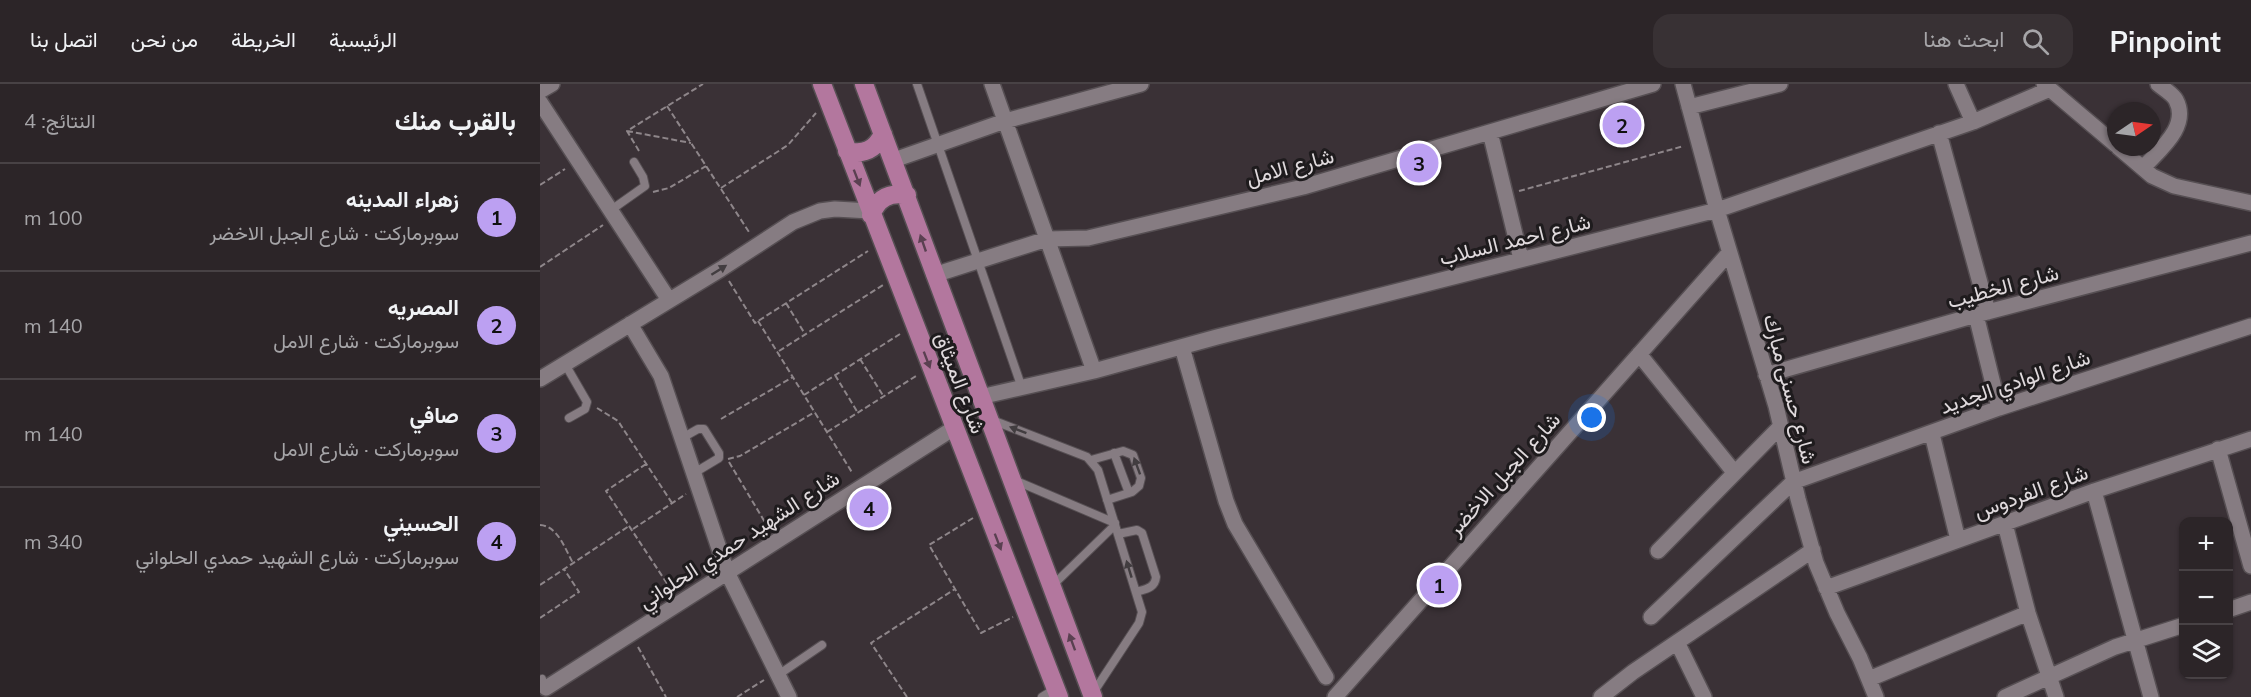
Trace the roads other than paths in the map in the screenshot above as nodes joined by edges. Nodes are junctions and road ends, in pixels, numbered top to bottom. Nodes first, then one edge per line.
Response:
1 (552, 84) edge
2 (864, 84) edge
3 (917, 84) edge
4 (992, 84) edge
5 (1141, 84) edge
6 (1653, 84) edge
7 (1683, 84) edge
8 (1780, 84) edge
9 (1956, 84) edge
10 (2158, 84) edge
11 (2047, 87) edge
12 (540, 92) edge
13 (824, 92) edge
14 (540, 102) edge
15 (1689, 107) junction
16 (1005, 121) junction
17 (1972, 122) junction
18 (1491, 132) junction
19 (1939, 133) junction
20 (883, 134) junction
21 (2107, 138) edge
22 (938, 144) junction
23 (847, 151) junction
24 (2129, 156) edge
25 (894, 160) junction
26 (634, 162) dead end
27 (2144, 168) junction
28 (907, 195) junction
29 (2251, 203) edge
30 (1717, 210) junction
31 (614, 213) junction
32 (870, 213) junction
33 (1047, 240) junction
34 (2251, 243) edge
35 (1730, 253) junction
36 (1521, 259) junction
37 (978, 261) junction
38 (934, 275) junction
39 (669, 300) junction
40 (1982, 314) junction
41 (630, 324) junction
42 (2251, 326) edge
43 (1182, 347) junction
44 (1639, 354) junction
45 (565, 364) junction
46 (1094, 371) junction
47 (1766, 375) junction
48 (540, 379) edge
49 (1022, 388) junction
50 (980, 397) junction
51 (1999, 408) junction
52 (570, 418) dead end
53 (988, 418) junction
54 (1780, 427) junction
55 (954, 428) junction
56 (1932, 434) junction
57 (682, 438) junction
58 (2251, 439) edge
59 (2218, 449) junction
60 (1114, 453) junction
61 (1091, 460) junction
62 (1734, 472) junction
63 (1011, 479) junction
64 (696, 480) junction
65 (1793, 482) junction
66 (2094, 491) junction
67 (1129, 493) junction
68 (1107, 500) junction
69 (1115, 524) junction
70 (2006, 524) junction
71 (1118, 534) junction
72 (1958, 540) junction
73 (1813, 550) junction
74 (1658, 551) dead end
75 (2251, 566) edge
76 (727, 572) junction
77 (1052, 586) junction
78 (1826, 588) junction
79 (1136, 592) junction
80 (2251, 602) edge
81 (2233, 609) edge
82 (2028, 613) junction
83 (1651, 617) dead end
84 (2179, 627) edge
85 (2135, 641) junction
86 (1677, 642) junction
87 (822, 645) dead end
88 (777, 674) junction
89 (2049, 676) junction
90 (1326, 677) dead end
91 (1869, 679) junction
92 (544, 684) edge
93 (1053, 694) edge
94 (1092, 696) edge
95 (789, 697) edge
96 (1335, 697) edge
97 (1601, 697) edge
98 (1704, 697) edge
99 (1876, 697) edge
100 (2005, 697) edge
101 (2056, 697) edge
102 (2151, 697) edge

1 - 12 street
2 - 20 main road, شارع الميثاق
3 - 22 lane
4 - 16 street
5 - 16 street
6 - 18 street, شارع الامل
7 - 15 street, شارع حسنى مبارك
8 - 15 street
9 - 17 street
10 - 27 street
11 - 17 street, شارع احمد السلاب
11 - 21 street
13 - 23 main road, شارع الميثاق
14 - 31 street
15 - 30 street, شارع حسنى مبارك
16 - 22 street
16 - 33 street
17 - 19 street, شارع احمد السلاب
18 - 33 street, شارع الامل
18 - 36 street
19 - 30 street, شارع احمد السلاب
19 - 40 street
20 - 23 main road
20 - 25 main road, شارع الميثاق
22 - 25 street
22 - 37 lane
23 -> 32 main road, شارع الميثاق
24 - 27 street
25 - 28 main road, شارع الميثاق
26 - 31 lane
27 - 29 street
28 - 32 main road
38 -> 28 main road, شارع الميثاق
30 - 35 street, شارع حسنى مبارك
30 - 36 street, شارع احمد السلاب
31 - 39 street
39 -> 32 street
32 -> 55 main road, شارع الميثاق
33 - 37 street, شارع الامل
33 - 46 street
34 - 40 street, شارع الخطيب
35 - 44 street, شارع الجبل الاخضر
35 - 47 street, شارع حسنى مبارك
36 - 43 street, شارع احمد السلاب
37 - 38 street, شارع الامل
37 - 49 lane
38 - 50 main road, شارع الميثاق
39 - 41 street
40 - 47 street, شارع الخطيب
40 - 51 street
41 - 45 street
41 - 57 street
42 - 51 street, شارع الوادي الجديد
43 - 46 street, شارع احمد السلاب
43 - 90 street
44 - 62 street
44 - 96 street, شارع الجبل الاخضر
45 - 48 street
45 - 52 lane
46 - 49 street, شارع احمد السلاب
47 - 54 street, شارع حسنى مبارك
49 - 50 street, شارع احمد السلاب
50 - 53 main road, شارع الميثاق
51 - 56 street, شارع الوادي الجديد
61 -> 53 lane
53 - 63 main road, شارع الميثاق
54 - 62 street
54 - 65 street, شارع حسنى مبارك
55 - 76 street, شارع الشهيد حمدي الحلواني
55 -> 93 main road, شارع الميثاق
56 - 65 street, شارع الوادي الجديد
56 - 72 street
57 - 64 street
57 - 64 lane
58 - 59 street, شارع الفردوس
59 - 66 street, شارع الفردوس
59 - 75 street
60 - 61 lane
60 - 67 lane
67 -> 60 lane
61 - 68 lane
62 - 74 street
63 - 69 lane
63 - 77 main road, شارع الميثاق
64 - 76 street
65 - 73 street, شارع حسنى مبارك
65 - 83 street
66 - 70 street, شارع الفردوس
66 - 85 street
67 - 68 lane
68 - 69 lane
69 - 71 lane
69 - 77 lane
70 - 72 street, شارع الفردوس
70 - 82 street
79 -> 71 lane
71 - 79 lane
72 - 78 street, شارع الفردوس
73 - 78 street, شارع حسنى مبارك
73 - 86 street
76 - 88 street
76 - 92 street, شارع الشهيد حمدي الحلواني
94 -> 77 main road, شارع الميثاق
78 - 91 street, شارع حسنى مبارك
79 - 94 lane
80 - 81 street
82 - 89 street
82 - 91 street
84 - 85 street
85 - 89 street
85 - 102 street
86 - 97 street
86 - 98 street
87 - 88 lane
88 - 95 street
89 - 100 street
89 - 101 street
91 - 99 street, شارع حسنى مبارك

